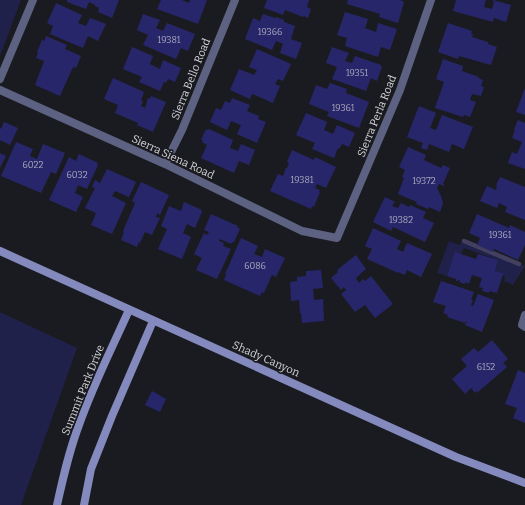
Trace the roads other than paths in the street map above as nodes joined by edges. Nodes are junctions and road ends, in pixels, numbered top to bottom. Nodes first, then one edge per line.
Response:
1 (33, 0) edge
2 (235, 0) edge
3 (431, 0) edge
4 (0, 79) edge
5 (0, 90) edge
6 (165, 164) junction
7 (337, 238) joint
8 (0, 251) edge
9 (129, 310) junction
10 (525, 314) edge
11 (153, 321) junction
12 (523, 326) edge
13 (525, 483) edge
14 (57, 505) edge
15 (84, 505) edge

1 - 4 street
2 - 6 street, Sierra Bello Road
3 - 7 street, Sierra Perla Road
5 - 6 street, Sierra Siena Road
6 - 7 street, Sierra Siena Road
8 - 9 main road, Shady Canyon
9 - 11 main road, Shady Canyon
9 - 14 main road, Summit Park Drive
10 - 12 street
11 - 13 main road, Shady Canyon
11 - 15 main road

